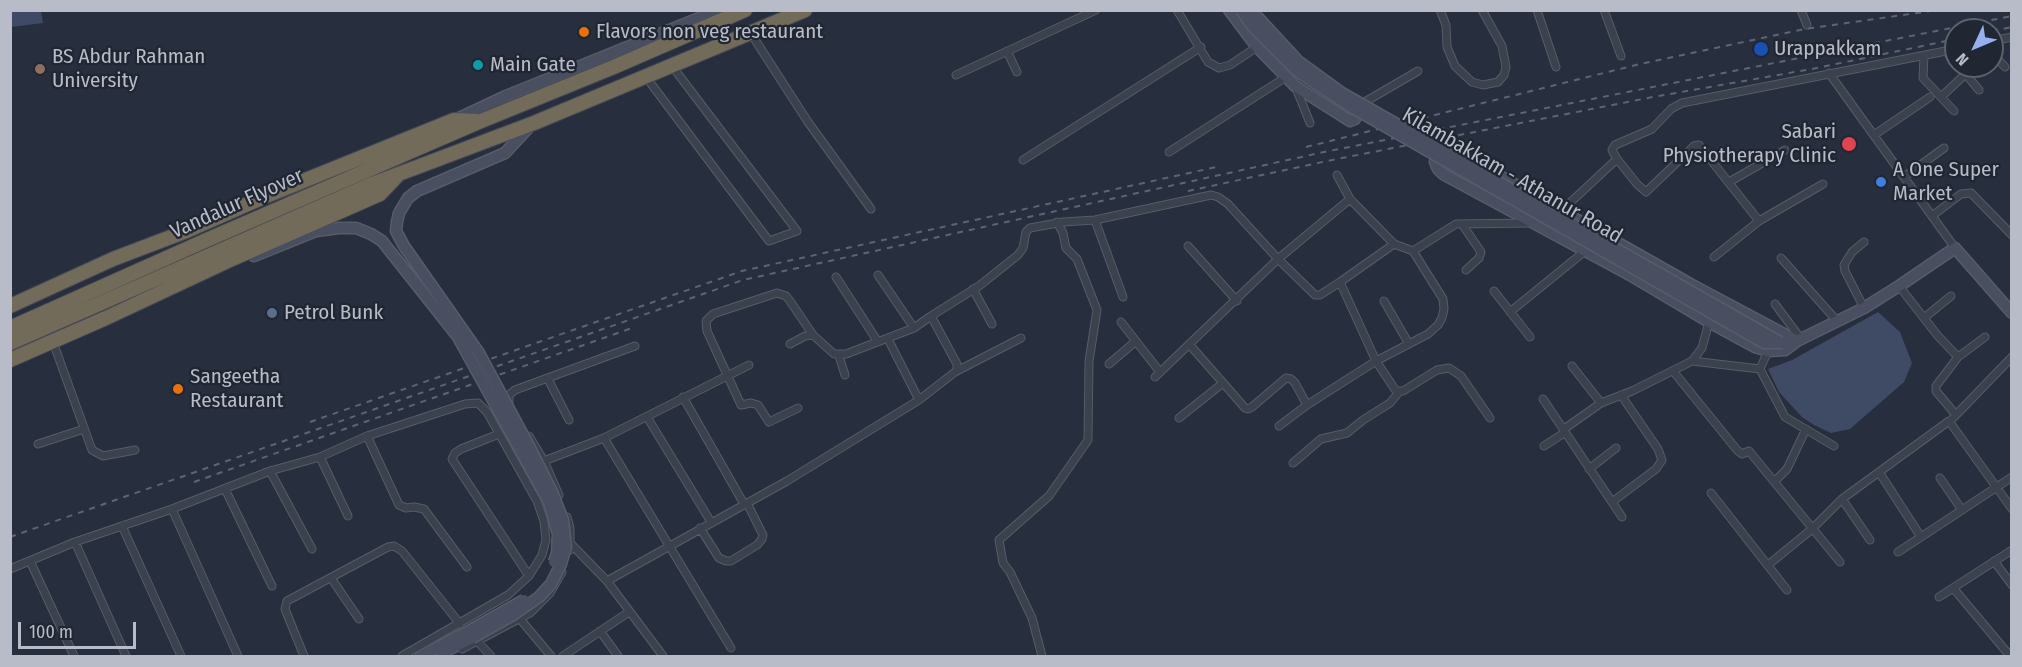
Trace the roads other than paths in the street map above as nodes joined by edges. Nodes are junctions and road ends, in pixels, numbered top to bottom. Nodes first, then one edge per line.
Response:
1 (719, 10) edge
2 (745, 10) edge
3 (806, 10) edge
4 (1096, 10) edge
5 (1177, 10) edge
6 (1229, 10) edge
7 (1241, 10) edge
8 (1251, 10) edge
9 (1259, 10) edge
10 (1440, 10) edge
11 (1482, 10) edge
12 (1538, 10) edge
13 (1801, 10) edge
14 (1605, 11) edge
15 (1807, 24) dead end
16 (750, 32) junction
17 (1201, 47) junction
18 (1257, 47) junction
19 (1007, 51) junction
20 (1944, 51) edge
21 (1621, 56) dead end
22 (1924, 56) junction
23 (672, 66) junction
24 (1556, 67) dead end
25 (1418, 71) dead end
26 (1017, 72) dead end
27 (1829, 73) junction
28 (956, 75) dead end
29 (646, 77) junction
30 (1286, 77) junction
31 (1961, 78) edge
32 (1968, 78) edge
33 (1295, 86) junction
34 (1979, 90) dead end
35 (1930, 97) dead end
36 (1941, 97) junction
37 (1363, 103) junction
38 (1954, 111) dead end
39 (454, 120) junction
40 (481, 121) junction
41 (534, 123) junction
42 (1310, 123) dead end
43 (1874, 135) junction
44 (1944, 148) dead end
45 (1785, 150) dead end
46 (1169, 152) dead end
47 (1617, 159) junction
48 (1023, 160) dead end
49 (398, 174) junction
50 (1337, 175) dead end
51 (1904, 177) junction
52 (1729, 182) junction
53 (1823, 184) dead end
54 (1350, 199) junction
55 (871, 209) dead end
56 (1560, 212) junction
57 (1932, 216) junction
58 (1095, 220) junction
59 (2012, 221) edge
60 (1057, 222) junction
61 (1759, 222) junction
62 (1534, 223) junction
63 (1462, 224) junction
64 (2005, 228) junction
65 (2012, 235) edge
66 (1864, 242) dead end
67 (1394, 243) junction
68 (1188, 246) dead end
69 (1955, 248) junction
70 (1413, 251) junction
71 (1585, 251) junction
72 (1714, 257) dead end
73 (1781, 258) dead end
74 (1278, 259) junction
75 (210, 269) junction
76 (1466, 270) dead end
77 (878, 275) dead end
78 (836, 277) dead end
79 (1340, 282) junction
80 (1899, 286) junction
81 (973, 289) junction
82 (1494, 291) dead end
83 (1951, 296) dead end
84 (1123, 297) dead end
85 (1237, 301) junction
86 (1384, 301) dead end
87 (1775, 304) dead end
88 (10, 306) edge
89 (1864, 308) junction
90 (1510, 312) junction
91 (2012, 314) edge
92 (931, 316) junction
93 (1924, 318) junction
94 (1837, 321) junction
95 (1121, 322) dead end
96 (1709, 322) junction
97 (993, 324) dead end
98 (10, 328) edge
99 (914, 328) junction
100 (813, 335) junction
101 (1530, 336) dead end
102 (1985, 337) dead end
103 (1021, 338) dead end
104 (888, 339) junction
105 (1799, 340) junction
106 (1136, 341) junction
107 (54, 342) junction
108 (878, 342) junction
109 (10, 343) edge
110 (1783, 343) junction
111 (790, 344) dead end
112 (1189, 344) junction
113 (1409, 344) junction
114 (635, 346) dead end
115 (1768, 351) junction
116 (839, 356) junction
117 (1958, 357) junction
118 (2012, 357) edge
119 (10, 360) edge
120 (1376, 361) junction
121 (1692, 361) junction
122 (1109, 364) dead end
123 (749, 365) dead end
124 (1572, 366) dead end
125 (1760, 369) junction
126 (1673, 371) junction
127 (955, 372) junction
128 (845, 375) dead end
129 (727, 376) junction
130 (548, 380) junction
131 (1222, 383) junction
132 (1399, 392) junction
133 (509, 395) junction
134 (1621, 395) junction
135 (683, 397) junction
136 (1543, 399) dead end
137 (919, 400) junction
138 (478, 403) junction
139 (1601, 403) junction
140 (1307, 405) junction
141 (798, 408) dead end
142 (1956, 416) junction
143 (647, 417) junction
144 (1179, 418) dead end
145 (1490, 418) dead end
146 (569, 420) dead end
147 (1949, 421) junction
148 (1279, 426) dead end
149 (84, 429) junction
150 (1806, 429) junction
151 (1564, 431) junction
152 (499, 434) junction
153 (367, 436) junction
154 (604, 438) junction
155 (38, 444) dead end
156 (1544, 446) dead end
157 (1834, 446) dead end
158 (1616, 448) dead end
159 (135, 450) dead end
160 (320, 457) junction
161 (544, 461) junction
162 (1293, 463) dead end
163 (1588, 469) junction
164 (270, 471) junction
165 (1879, 472) junction
166 (2012, 477) edge
167 (1940, 478) dead end
168 (1775, 481) junction
169 (1995, 487) junction
170 (225, 489) junction
171 (1712, 493) dead end
172 (1842, 500) junction
173 (1612, 502) junction
174 (746, 504) junction
175 (172, 509) junction
176 (2012, 509) edge
177 (1962, 510) junction
178 (348, 516) dead end
179 (1622, 517) dead end
180 (711, 522) junction
181 (122, 526) junction
182 (700, 528) junction
183 (1812, 529) junction
184 (1921, 537) junction
185 (1869, 540) dead end
186 (75, 542) junction
187 (571, 544) junction
188 (669, 546) junction
189 (312, 549) dead end
190 (2012, 550) edge
191 (1898, 552) dead end
192 (30, 561) junction
193 (1994, 561) junction
194 (1840, 562) dead end
195 (1767, 565) junction
196 (467, 567) dead end
197 (10, 569) edge
198 (529, 576) junction
199 (331, 578) junction
200 (607, 581) junction
201 (2012, 585) edge
202 (272, 586) dead end
203 (1954, 589) junction
204 (1787, 590) dead end
205 (1939, 597) dead end
206 (629, 612) junction
207 (359, 619) dead end
208 (520, 619) junction
209 (460, 624) junction
210 (600, 631) junction
211 (478, 642) junction
212 (731, 648) dead end
213 (425, 655) edge
214 (74, 657) edge
215 (126, 657) edge
216 (181, 657) edge
217 (238, 657) edge
218 (304, 657) edge
219 (402, 657) edge
220 (443, 657) edge
221 (491, 657) edge
222 (551, 657) edge
223 (563, 657) edge
224 (618, 657) edge
225 (663, 657) edge
226 (1042, 657) edge
227 (2010, 657) edge

1 - 39 street
2 - 40 highway, Vandalur Flyover
3 - 16 highway, Vandalur Flyover
4 - 19 street
5 - 17 street
6 - 18 street
7 - 110 street, Kilambakkam - Athanur Road, bridge
8 - 110 street, Kilambakkam - Athanur Road, bridge
9 - 37 street
10 - 11 street
12 - 24 street
13 - 15 street
14 - 21 street
16 - 23 highway, Vandalur Flyover
16 - 55 street
17 - 18 street
17 - 48 street
18 - 30 street
19 - 26 street
19 - 28 street
20 - 22 street
22 - 27 street
22 - 36 street
23 - 29 highway, Vandalur Flyover
23 - 29 street
25 - 37 street
27 - 43 street
27 - 47 street
29 - 41 highway, Vandalur Flyover
30 - 33 street
30 - 46 street
31 - 36 street
32 - 34 street
33 - 37 street
33 - 42 street
35 - 43 street
36 - 38 street
39 - 40 highway
39 - 88 highway
40 - 98 highway, Vandalur Flyover
41 - 49 highway, Vandalur Flyover
41 - 213 street, bridge
43 - 51 street
44 - 51 street
45 - 52 street
47 - 52 street
47 - 56 street
49 - 75 highway
49 - 109 highway, Vandalur Flyover
50 - 54 street
51 - 57 street
52 - 61 street
53 - 61 street
54 - 67 street
54 - 74 street
56 - 62 street
56 - 62 street
56 - 105 street
57 - 64 street
57 - 69 street
58 - 60 street
58 - 74 street
58 - 84 street
59 - 64 street
60 - 81 street
60 - 226 street
61 - 72 street
62 - 63 street
62 - 71 street
63 - 70 street
63 - 76 street
64 - 65 street
66 - 89 street
67 - 70 street
67 - 79 street
68 - 85 street
69 - 80 street, Kilambakkam - Athanur Road
69 - 91 street
70 - 113 street
71 - 90 street
71 - 96 street
73 - 94 street
74 - 79 street
74 - 85 street
75 - 107 highway
75 - 213 street, bridge
77 - 99 street
78 - 108 street
79 - 120 street
80 - 89 street, Kilambakkam - Athanur Road
80 - 93 street
81 - 92 street
81 - 97 street
82 - 90 street
83 - 93 street
85 - 112 street
86 - 113 street
87 - 105 street
89 - 94 street, Kilambakkam - Athanur Road
90 - 101 street
92 - 99 street
92 - 127 street
93 - 117 street
94 - 105 street, Kilambakkam - Athanur Road
95 - 106 street
96 - 115 street
96 - 121 street
99 - 104 street
100 - 111 street
100 - 116 street
100 - 129 street
102 - 117 street
103 - 127 street
104 - 108 street
104 - 137 street
105 - 110 street, Kilambakkam - Athanur Road
105 - 115 street
106 - 112 street
106 - 122 street
107 - 119 highway
107 - 149 street
108 - 116 street
112 - 131 street
113 - 120 street
114 - 130 street
115 - 125 street
116 - 128 street
117 - 142 street
118 - 142 street
120 - 132 street
120 - 140 street
121 - 125 street
121 - 126 street
123 - 129 street
124 - 139 street
125 - 150 street
126 - 134 street
126 - 168 street
127 - 137 street
129 - 135 street
129 - 141 street
130 - 133 street
130 - 146 street
131 - 140 street
131 - 144 street
132 - 145 street
132 - 162 street
133 - 138 street
133 - 161 street
134 - 139 street
134 - 173 street
135 - 143 street
135 - 174 street
136 - 151 street
137 - 174 street
138 - 152 street
138 - 153 street
139 - 151 street
140 - 148 street
142 - 147 street
143 - 154 street
143 - 180 street
147 - 165 street
147 - 169 street
149 - 155 street
149 - 159 street
150 - 157 street
150 - 168 street
151 - 156 street
151 - 163 street
152 - 198 street
152 - 198 street
153 - 160 street
153 - 196 street
154 - 161 street
154 - 188 street
158 - 163 street
160 - 164 street
160 - 178 street
161 - 187 street
163 - 173 street
164 - 170 street
164 - 189 street
165 - 172 street
165 - 184 street
166 - 169 street
167 - 177 street
168 - 183 street
169 - 176 street
169 - 177 street
170 - 175 street
170 - 202 street
171 - 195 street
172 - 183 street
172 - 185 street
173 - 179 street
174 - 180 street
174 - 182 street
175 - 181 street
175 - 217 street
177 - 184 street
180 - 182 street
181 - 186 street
181 - 216 street
182 - 188 street
183 - 194 street
183 - 195 street
184 - 191 street
186 - 192 street
186 - 215 street
187 - 200 street
187 - 208 street
188 - 200 street
188 - 212 street
190 - 193 street
192 - 197 street
192 - 214 street
193 - 201 street
193 - 203 street
195 - 204 street
198 - 209 street
199 - 207 street
199 - 209 street
199 - 218 street
200 - 206 street
203 - 205 street
203 - 227 street
206 - 210 street
206 - 225 street
208 - 211 street
208 - 222 street
209 - 219 street
210 - 223 street
210 - 224 street
211 - 220 street
211 - 221 street

